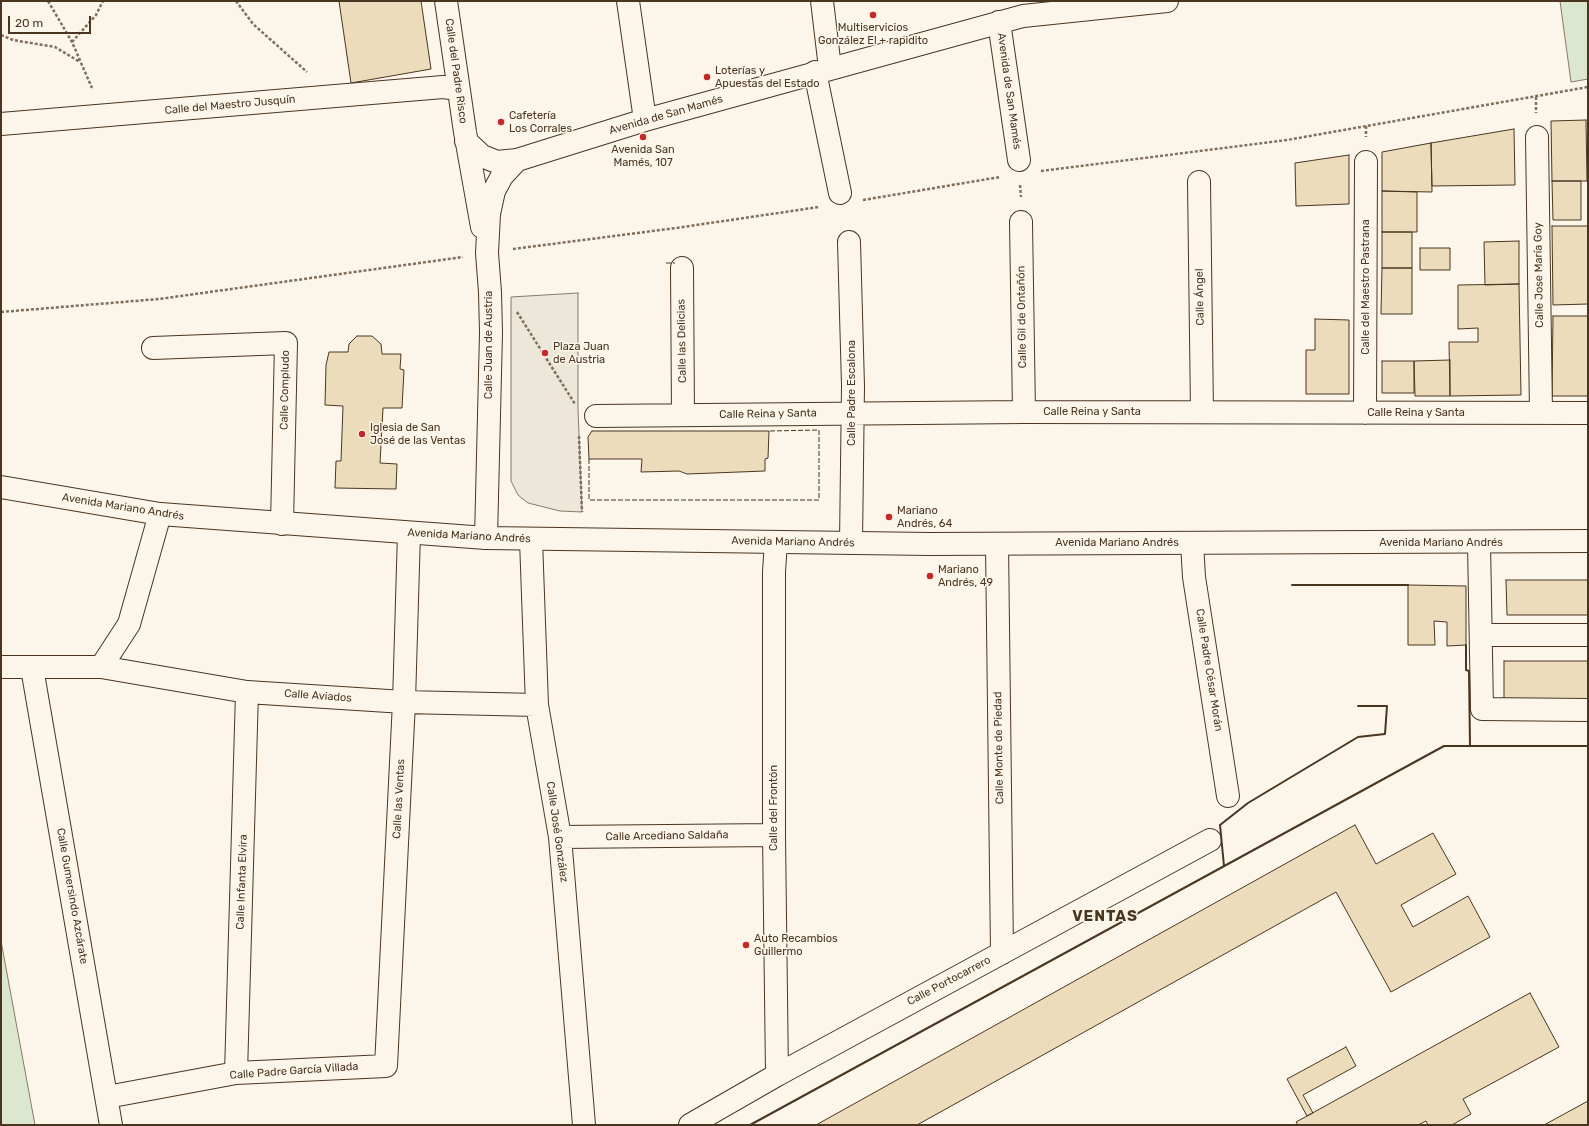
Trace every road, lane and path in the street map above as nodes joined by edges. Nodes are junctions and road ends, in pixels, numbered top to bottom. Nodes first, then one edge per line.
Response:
1 (48, 1) edge
2 (103, 1) edge
3 (236, 1) edge
4 (446, 1) edge
5 (628, 1) edge
6 (822, 1) edge
7 (1167, 1) edge
8 (1022, 9) edge
9 (999, 22) junction
10 (1, 35) edge
11 (72, 42) junction
12 (81, 63) junction
13 (822, 70) junction
14 (1588, 87) edge
15 (92, 88) dead end
16 (458, 89) junction
17 (335, 97) junction
18 (645, 120) junction
19 (1, 124) edge
20 (1537, 137) dead end
21 (466, 141) junction
22 (517, 160) junction
23 (1366, 162) dead end
24 (1019, 167) junction
25 (1199, 182) dead end
26 (840, 200) junction
27 (1021, 222) joint
28 (849, 242) dead end
29 (512, 249) dead end
30 (476, 255) junction
31 (682, 268) dead end
32 (516, 311) dead end
33 (1, 312) edge
34 (153, 348) dead end
35 (587, 412) joint
36 (1024, 412) junction
37 (1202, 412) junction
38 (852, 413) junction
39 (1365, 413) junction
40 (1541, 413) junction
41 (1588, 413) edge
42 (683, 415) junction
43 (579, 431) dead end
44 (1, 487) edge
45 (582, 512) dead end
46 (160, 514) junction
47 (282, 524) junction
48 (409, 533) junction
49 (486, 538) junction
50 (531, 540) junction
51 (1588, 541) edge
52 (776, 542) junction
53 (851, 543) junction
54 (1192, 543) junction
55 (1479, 543) junction
56 (997, 544) junction
57 (1481, 635) junction
58 (1588, 635) edge
59 (1, 666) edge
60 (101, 667) junction
61 (32, 668) junction
62 (246, 692) junction
63 (404, 702) junction
64 (537, 705) junction
65 (1588, 710) edge
66 (1228, 796) dead end
67 (774, 835) junction
68 (560, 837) junction
69 (1210, 840) dead end
70 (1002, 953) junction
71 (386, 1066) joint
72 (236, 1073) junction
73 (777, 1075) junction
74 (107, 1097) junction
75 (112, 1125) edge
76 (584, 1125) edge
77 (690, 1125) edge

1 - 11 path
2 - 11 path
3 - 17 path
4 - 16 street, Calle del Padre Risco
5 - 18 street
6 - 13 street
7 - 8 street, Avenida de San Mamés
8 - 9 street, Avenida de San Mamés
9 - 13 street, Avenida de San Mamés
9 - 24 street, Avenida de San Mamés
10 - 12 path
11 - 12 path
12 - 15 path
13 - 18 street, Avenida de San Mamés
13 - 26 street
14 - 24 path
16 - 17 street, Calle del Maestro Jusquín
16 - 21 street, Calle del Padre Risco
17 - 19 street, Calle del Maestro Jusquín
18 - 22 street, Avenida de San Mamés
20 - 40 street, Calle Jose María Goy
21 - 22 street
21 - 30 street, Calle del Padre Risco
22 - 30 street, Calle Juan de Austria
23 - 39 street, Calle del Maestro Pastrana
24 - 26 path
24 - 27 path
25 - 37 street, Calle Ángel
26 - 29 path
27 - 36 street, Calle Gil de Ontañón
28 - 38 street, Calle Padre Escalona
30 - 33 path
30 - 49 street, Calle Juan de Austria
31 - 42 street, Calle las Delicias
32 - 35 path
34 - 47 street, Calle Compludo
35 - 42 street, Calle Reina y Santa
36 - 37 street, Calle Reina y Santa
36 - 38 street, Calle Reina y Santa
37 - 39 street, Calle Reina y Santa
38 - 42 street, Calle Reina y Santa
38 - 53 street, Calle Padre Escalona
39 - 40 street, Calle Reina y Santa
40 - 41 street, Calle Reina y Santa
43 - 45 path
44 - 46 street, Avenida Mariano Andrés
46 - 47 street, Avenida Mariano Andrés
46 - 60 street
47 - 48 street, Avenida Mariano Andrés
48 - 49 street, Avenida Mariano Andrés
48 - 63 street, Calle las Ventas
49 - 50 street, Avenida Mariano Andrés
50 - 52 street, Avenida Mariano Andrés
50 - 64 street, Calle José González
51 - 55 street, Avenida Mariano Andrés
52 - 53 street, Avenida Mariano Andrés
52 - 67 street, Calle del Frontón
53 - 56 street, Avenida Mariano Andrés
54 - 55 street, Avenida Mariano Andrés
54 - 56 street, Avenida Mariano Andrés
54 - 66 street, Calle Padre César Morán
55 - 57 street
56 - 70 street, Calle Monte de Piedad
57 - 58 street
57 - 65 street
59 - 61 street, Calle Aviados
60 - 61 street, Calle Aviados
60 - 62 street, Calle Aviados
61 - 74 street, Calle Gumersindo Azcárate
62 - 63 street, Calle Aviados
62 - 72 street, Calle Infanta Elvira
63 - 64 street, Calle Aviados
63 - 71 street, Calle las Ventas
64 - 68 street, Calle José González
67 - 68 street, Calle Arcediano Saldaña
67 - 73 street, Calle del Frontón
68 - 76 street, Calle José González
69 - 70 street, Calle Portocarrero
70 - 73 street, Calle Portocarrero
71 - 72 street, Calle Padre García Villada
72 - 74 street, Calle Padre García Villada
73 - 77 street, Calle Portocarrero
74 - 75 street, Calle Gumersindo Azcárate

